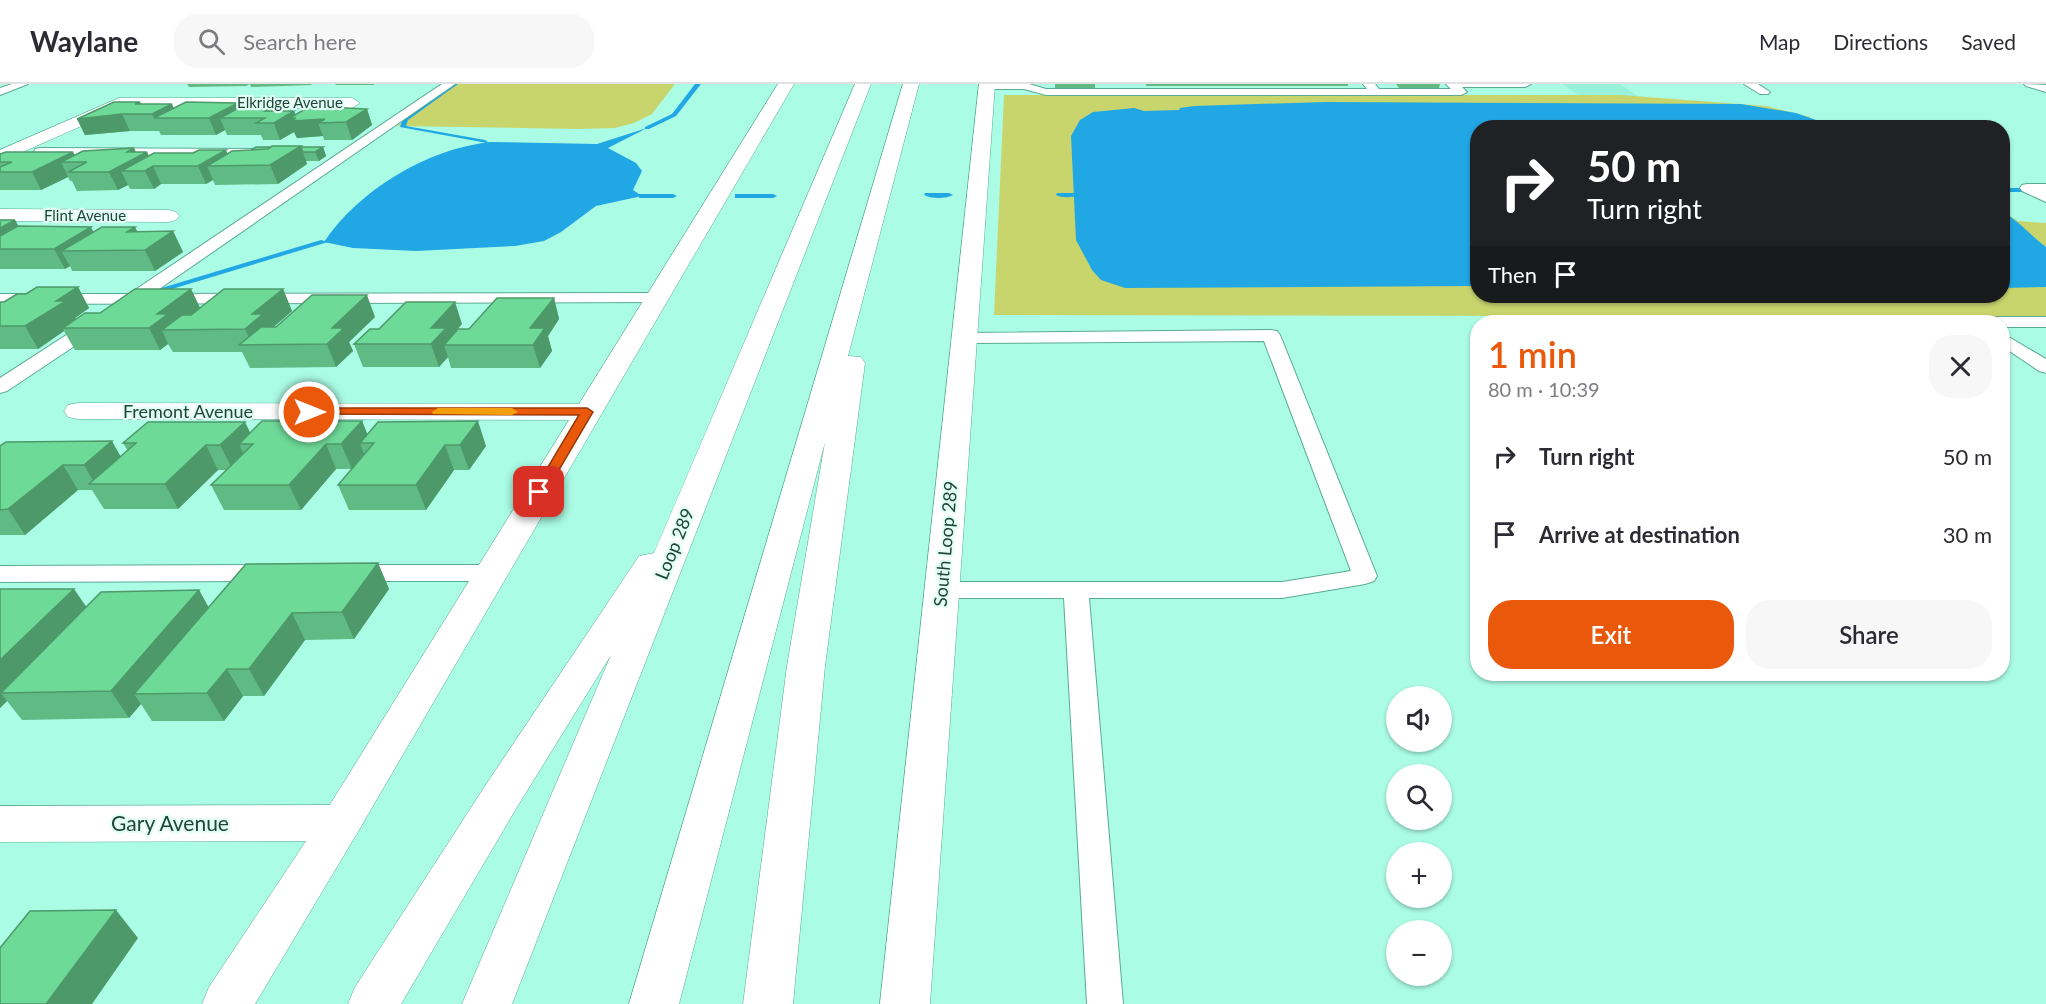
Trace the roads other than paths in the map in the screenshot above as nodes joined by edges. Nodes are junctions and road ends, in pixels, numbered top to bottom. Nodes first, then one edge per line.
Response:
1 (22, 84) edge
2 (449, 84) edge
3 (786, 84) edge
4 (862, 84) edge
5 (911, 84) edge
6 (1452, 84) edge
7 (1525, 84) edge
8 (1750, 84) edge
9 (2030, 84) edge
10 (987, 85) edge
11 (1024, 85) edge
12 (1123, 88) edge
13 (1373, 88) edge
14 (151, 89) dead end
15 (2046, 89) edge
16 (0, 92) edge
17 (1764, 92) dead end
18 (120, 103) junction
19 (352, 103) dead end
20 (349, 151) junction
21 (281, 153) edge
22 (321, 153) edge
23 (6, 155) edge
24 (2046, 188) edge
25 (2046, 198) edge
26 (0, 216) edge
27 (169, 216) dead end
28 (872, 226) junction
29 (657, 298) junction
30 (0, 299) edge
31 (132, 299) junction
32 (2010, 322) edge
33 (2046, 322) edge
34 (964, 339) junction
35 (2010, 343) edge
36 (2046, 367) edge
37 (0, 387) edge
38 (78, 411) dead end
39 (587, 412) junction
40 (696, 493) junction
41 (491, 573) junction
42 (0, 574) edge
43 (942, 590) junction
44 (1076, 590) junction
45 (341, 823) junction
46 (0, 824) edge
47 (228, 1004) edge
48 (373, 1004) edge
49 (487, 1004) edge
50 (654, 1004) edge
51 (768, 1004) edge
52 (905, 1004) edge
53 (1105, 1004) edge

1 - 16 lane
2 - 20 lane
3 - 29 main road
4 - 40 main road, Loop 289
5 - 28 main road
6 - 7 lane
6 - 13 lane
8 - 17 lane
9 - 15 lane
10 - 11 lane
10 - 34 main road, South Loop 289
11 - 12 lane
12 - 13 lane
14 - 18 main road
18 - 19 main road, Elkridge Avenue
18 - 23 main road
20 - 22 lane
20 - 31 lane
21 - 23 lane
24 - 25 lane
26 - 27 main road, Flint Avenue
28 - 50 main road
28 - 51 main road
29 - 31 lane
29 - 39 main road
30 - 31 lane
31 - 37 lane
32 - 33 lane
34 - 43 main road, South Loop 289
34 - 44 lane
35 - 36 lane
38 - 39 main road, Fremont Avenue
39 - 41 main road
40 - 48 main road
40 - 49 main road, Loop 289
41 - 42 lane
41 - 45 main road
43 - 44 lane
43 - 52 main road, South Loop 289
44 - 53 lane
45 - 46 main road, Gary Avenue
45 - 47 main road

